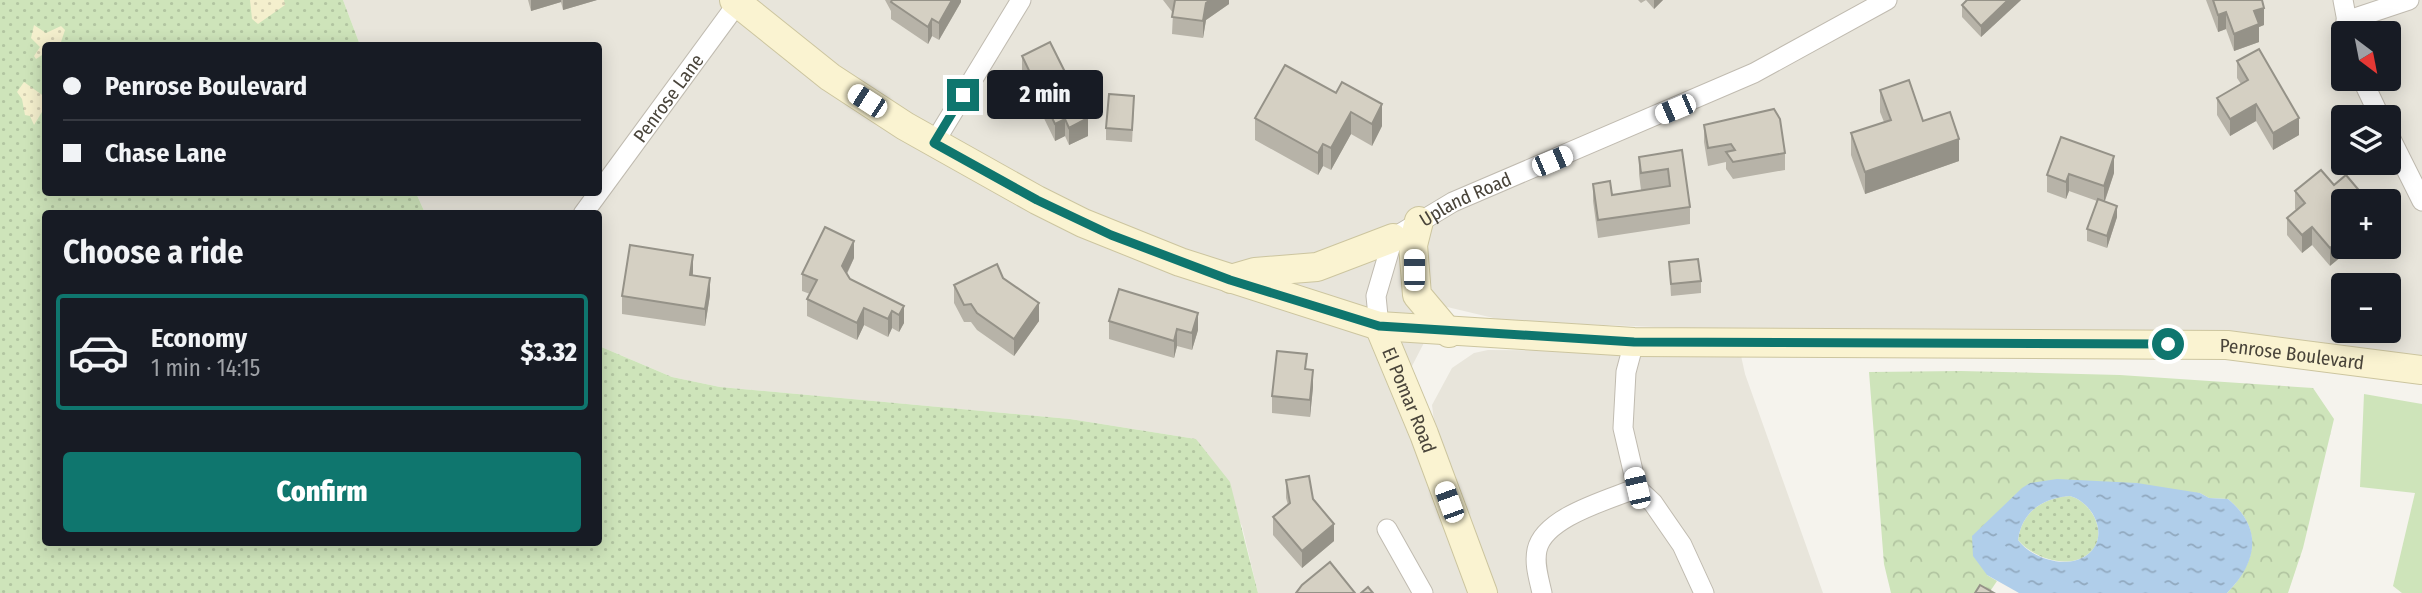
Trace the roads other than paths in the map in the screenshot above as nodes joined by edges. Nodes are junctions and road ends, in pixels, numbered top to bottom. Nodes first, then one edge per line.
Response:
1 (1021, 0) edge
2 (1887, 0) edge
3 (2343, 0) edge
4 (2409, 0) edge
5 (736, 2) edge
6 (2347, 21) edge
7 (2362, 21) edge
8 (934, 143) junction
9 (2401, 159) edge
10 (602, 188) edge
11 (2422, 201) edge
12 (1419, 221) junction
13 (1394, 238) junction
14 (1230, 280) junction
15 (1379, 326) junction
16 (1449, 333) junction
17 (1634, 342) junction
18 (2422, 370) edge
19 (1637, 488) junction
20 (1387, 529) dead end
21 (1423, 593) edge
22 (1483, 593) edge
23 (1542, 593) edge
24 (1704, 593) edge

1 - 8 street
2 - 12 street, Upland Road
3 - 6 street
4 - 7 street
5 - 8 street, Penrose Boulevard
5 - 10 street, Penrose Lane
8 - 14 street, Penrose Boulevard
9 - 11 street
12 - 13 street, Upland Road
12 - 16 street
13 - 14 street
13 - 15 street
14 - 15 street, Penrose Boulevard
15 - 16 street, Penrose Boulevard
15 - 22 street, El Pomar Road
16 - 17 street, Penrose Boulevard
17 - 18 street, Penrose Boulevard
17 - 19 street
19 - 23 street
19 - 24 street
20 - 21 street

